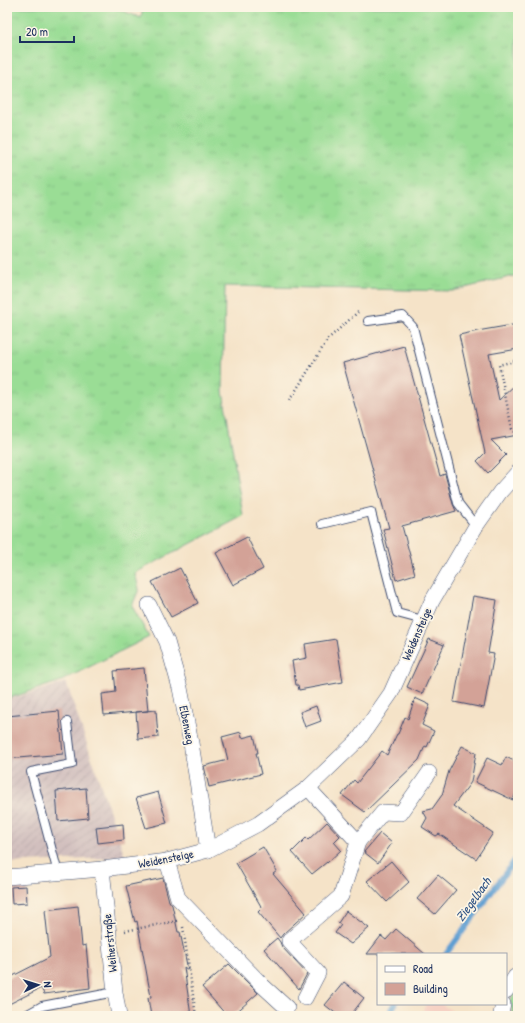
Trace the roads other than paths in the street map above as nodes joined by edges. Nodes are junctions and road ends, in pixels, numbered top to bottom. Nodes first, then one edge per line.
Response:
1 (368, 321) road end
2 (518, 472) edge
3 (322, 524) dead end
4 (476, 526) junction
5 (149, 605) dead end
6 (423, 620) junction
7 (67, 722) dead end
8 (429, 773) dead end
9 (308, 788) junction
10 (358, 842) junction
11 (208, 850) junction
12 (167, 861) junction
13 (102, 869) junction
14 (58, 873) junction
15 (7, 877) edge
16 (518, 975) edge
17 (507, 989) edge
18 (115, 992) junction
19 (305, 998) dead end
20 (503, 1005) edge
21 (287, 1008) dead end
22 (25, 1016) edge
23 (119, 1016) edge
24 (502, 1016) edge

1 - 4 lane
2 - 4 street, Weidensteige
3 - 6 lane
4 - 6 street, Weidensteige
5 - 11 street, Elbenweg
6 - 9 street, Weidensteige
7 - 14 lane
8 - 10 street
9 - 10 street
9 - 11 street, Weidensteige
10 - 19 street
11 - 12 street, Weidensteige
12 - 13 street, Weidensteige
12 - 21 street
13 - 14 street, Weidensteige
13 - 18 street, Weiherstraße
14 - 15 street, Weidensteige
16 - 17 street
18 - 22 lane
18 - 23 street, Weiherstraße
20 - 24 street

